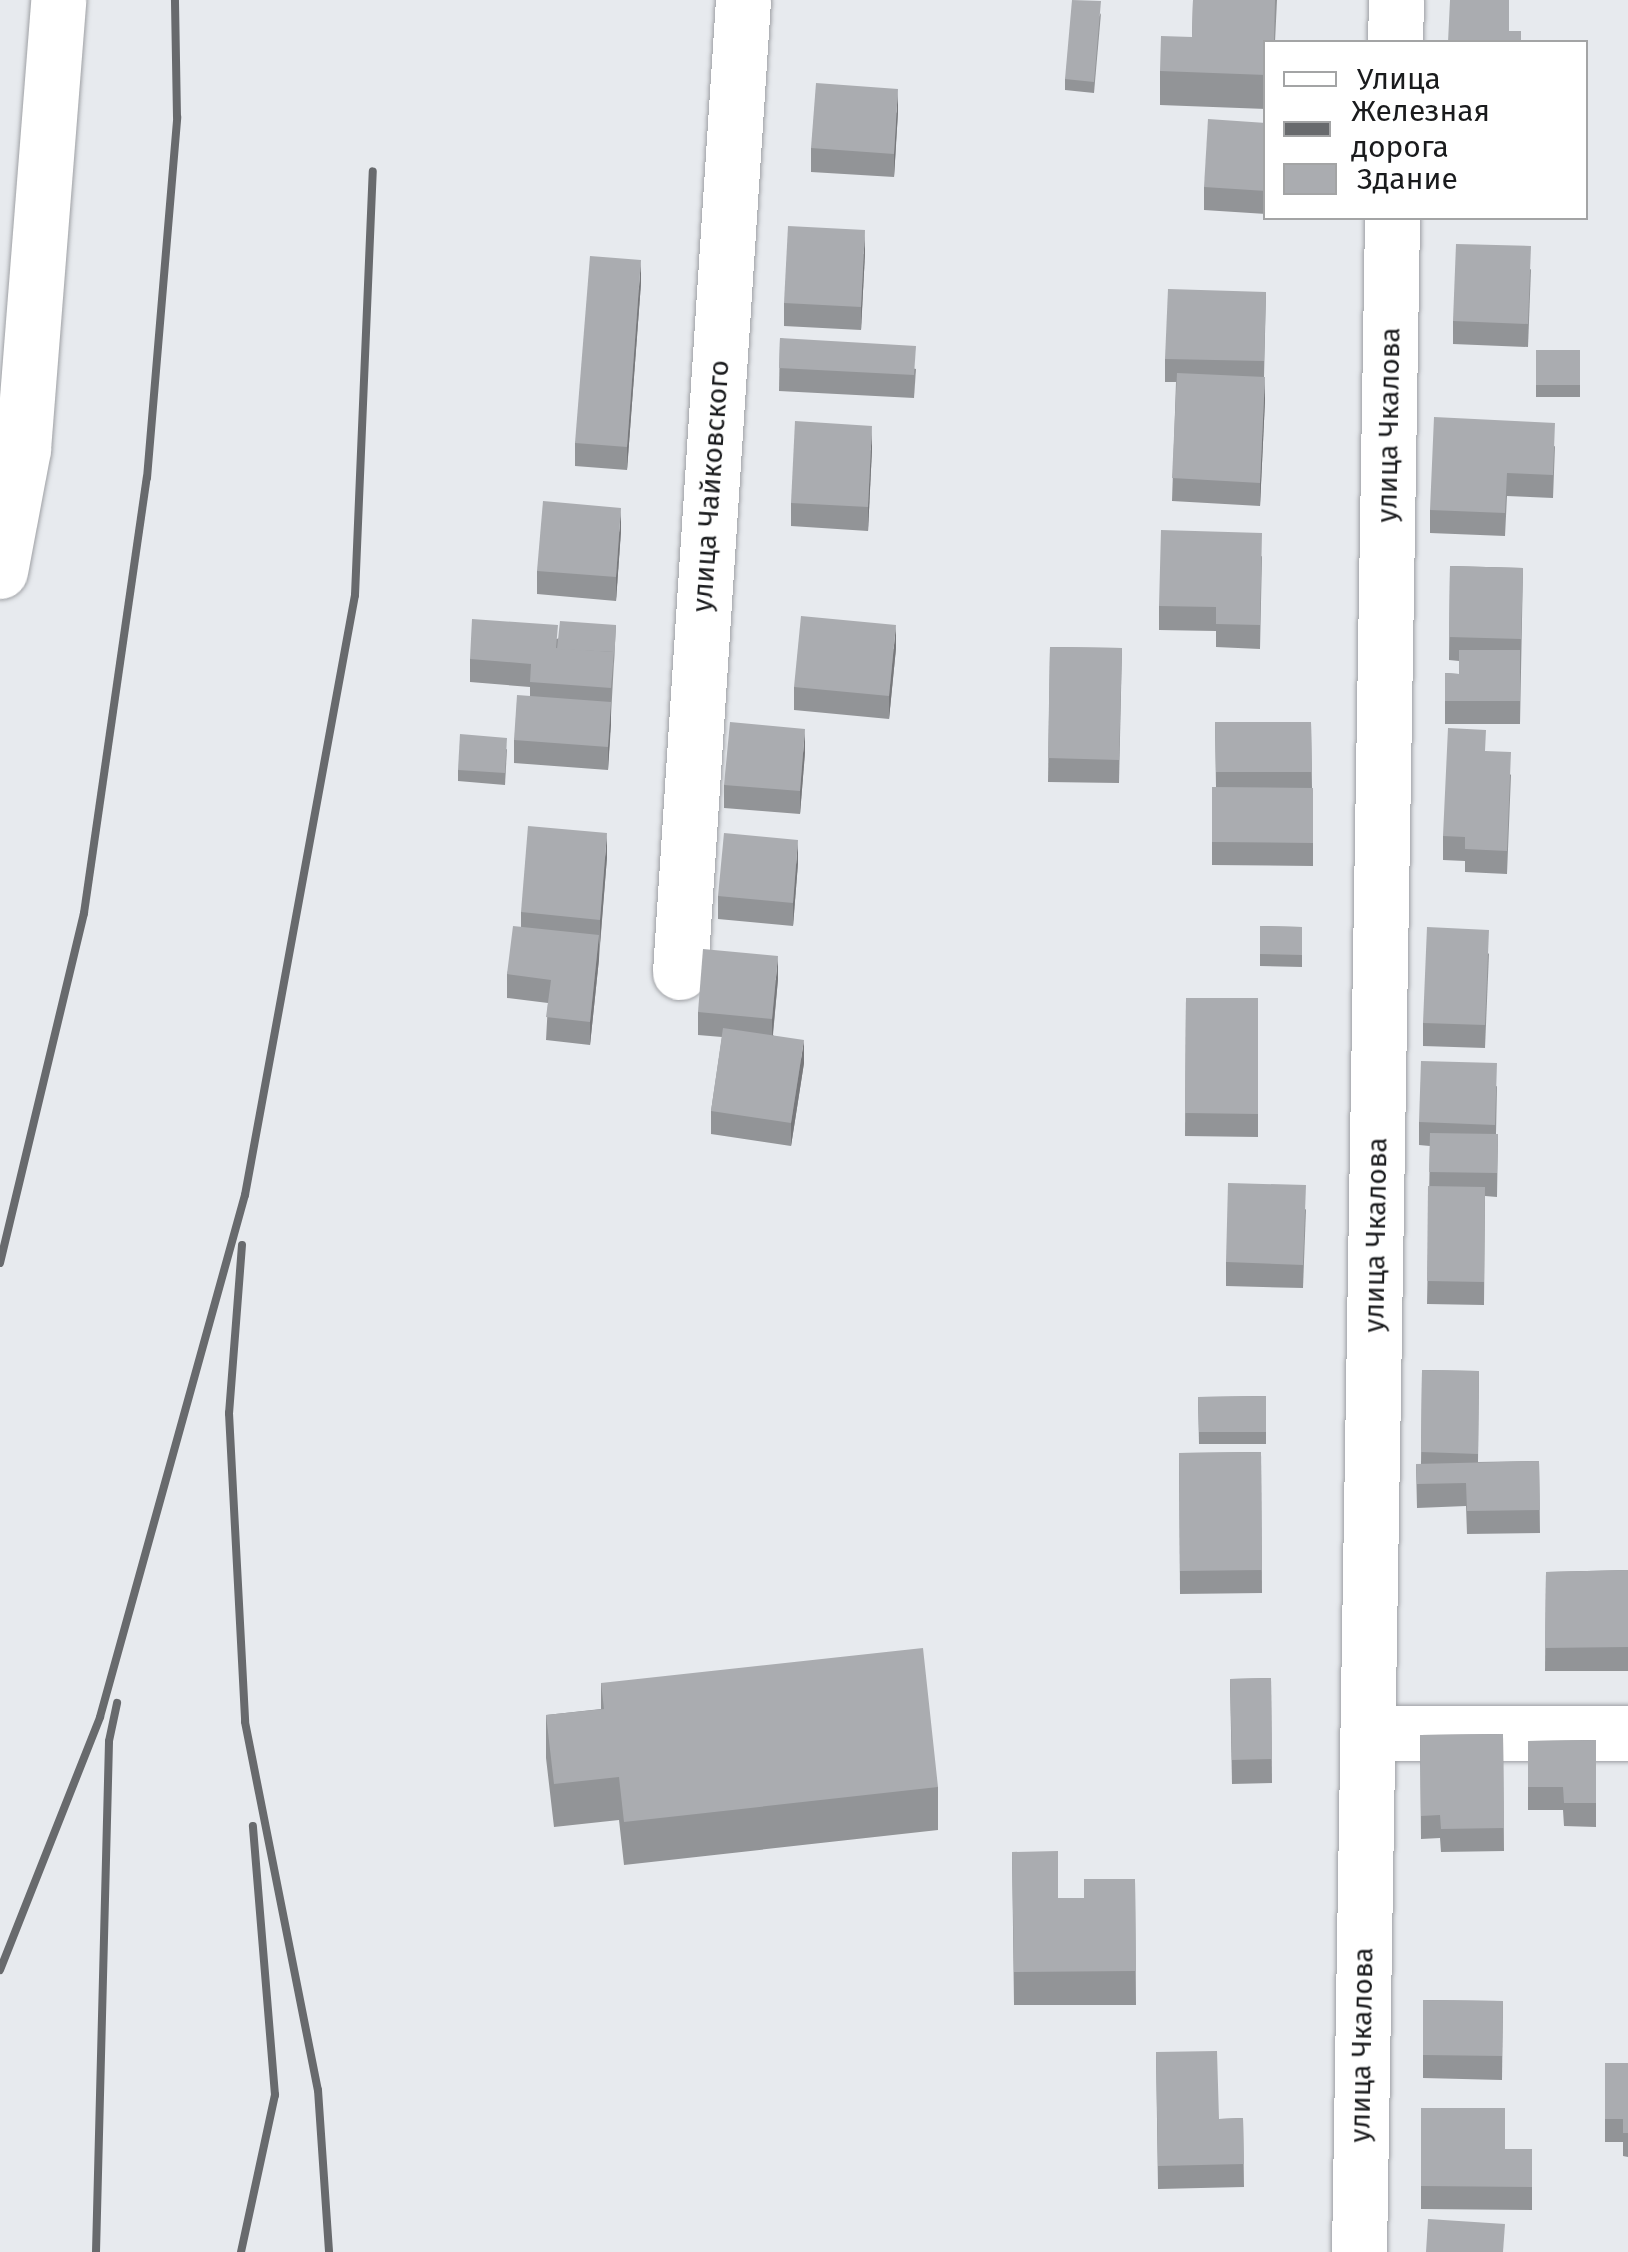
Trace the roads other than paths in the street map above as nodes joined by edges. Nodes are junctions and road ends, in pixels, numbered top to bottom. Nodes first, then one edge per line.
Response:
1 (58, 0) edge
2 (742, 0) edge
3 (1396, 0) edge
4 (1395, 40) edge
5 (1392, 220) edge
6 (0, 571) edge
7 (680, 972) dead end
8 (1628, 1732) edge
9 (1368, 1734) junction
10 (1359, 2252) edge

1 - 6 street
2 - 7 street, улица Чайковского
3 - 4 street
5 - 9 street, улица Чкалова
8 - 9 street
9 - 10 street, улица Чкалова

